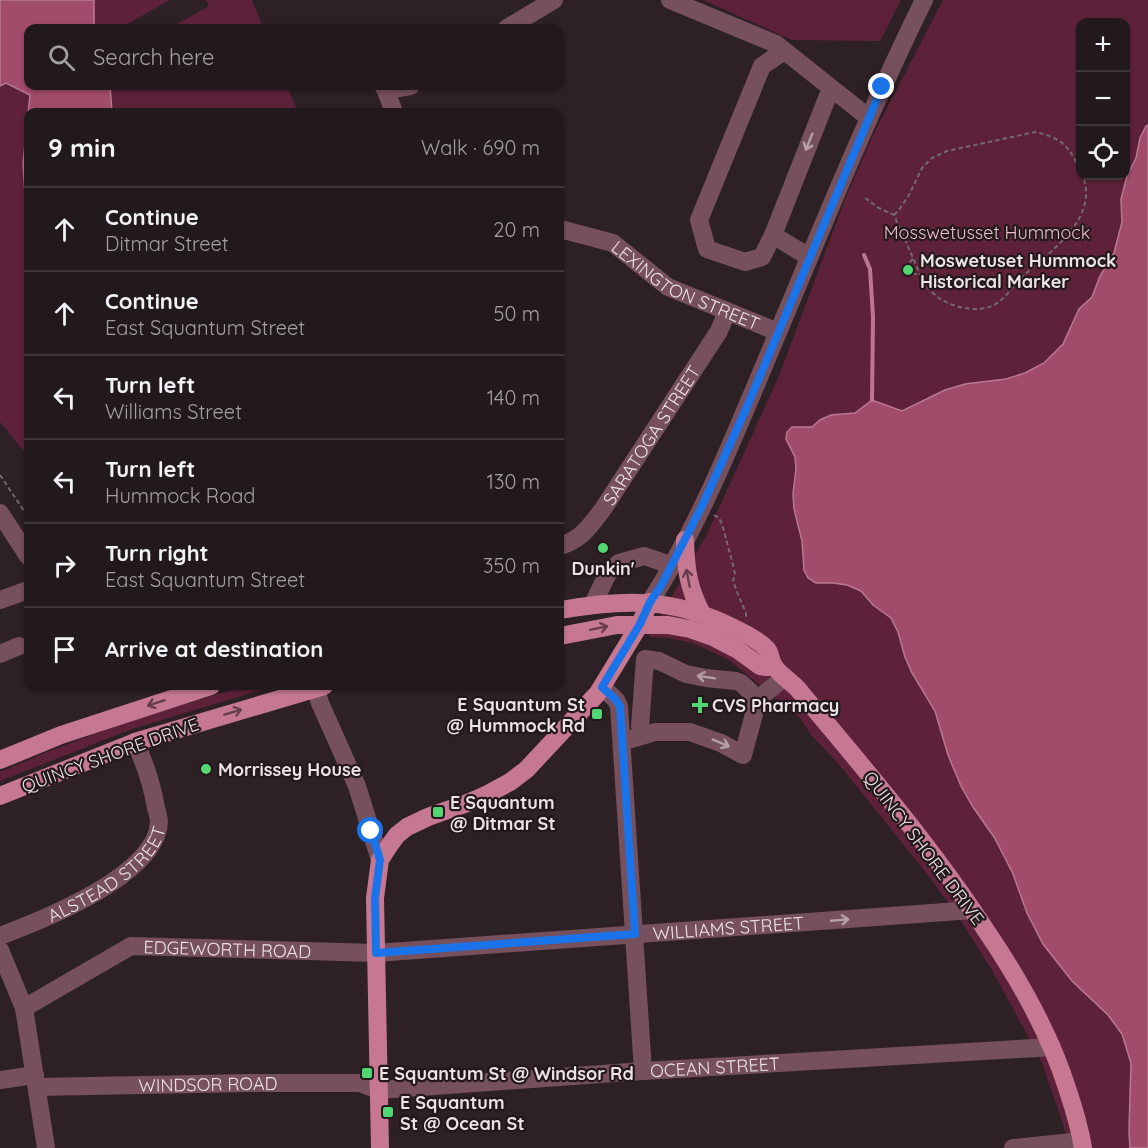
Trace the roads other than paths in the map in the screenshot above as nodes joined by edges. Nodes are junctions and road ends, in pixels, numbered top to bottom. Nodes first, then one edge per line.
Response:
1 (554, 0) edge
2 (670, 0) edge
3 (924, 0) edge
4 (514, 24) edge
5 (784, 51) junction
6 (831, 88) junction
7 (385, 90) edge
8 (392, 108) edge
9 (868, 118) junction
10 (564, 230) edge
11 (772, 235) junction
12 (809, 257) junction
13 (727, 312) junction
14 (778, 332) junction
15 (0, 513) edge
16 (685, 540) junction
17 (564, 545) edge
18 (24, 550) edge
19 (671, 566) junction
20 (24, 591) edge
21 (0, 600) edge
22 (650, 602) junction
23 (594, 604) junction
24 (564, 609) edge
25 (702, 614) junction
26 (640, 624) junction
27 (564, 635) edge
28 (19, 646) dead end
29 (0, 654) edge
30 (779, 671) junction
31 (602, 687) junction
32 (200, 690) edge
33 (306, 690) edge
34 (319, 690) edge
35 (758, 699) junction
36 (621, 720) junction
37 (648, 730) junction
38 (622, 741) junction
39 (135, 742) junction
40 (0, 760) edge
41 (0, 796) edge
42 (380, 860) junction
43 (973, 910) junction
44 (635, 934) junction
45 (0, 936) edge
46 (0, 950) edge
47 (376, 953) junction
48 (24, 1008) junction
49 (1052, 1047) junction
50 (643, 1071) junction
51 (0, 1080) edge
52 (36, 1081) junction
53 (378, 1090) junction
54 (1083, 1144) edge
55 (46, 1148) edge
56 (380, 1148) edge
57 (1013, 1148) edge

1 - 4 street
2 - 5 street
3 - 9 street
5 - 6 street
5 - 11 street
6 - 9 street
6 -> 11 street
7 - 8 street
9 - 12 street
10 - 13 street, LEXINGTON STREET
11 - 12 street
12 - 14 street
13 - 14 street, LEXINGTON STREET
13 - 17 street, SARATOGA STREET
14 - 16 street
15 - 18 street
16 - 19 street
25 -> 16 main road
19 - 22 street
19 - 23 street
20 - 21 street
22 - 23 main road, QUINCY SHORE DRIVE
22 - 25 main road, QUINCY SHORE DRIVE
22 - 26 main road
23 - 24 main road, QUINCY SHORE DRIVE
25 - 30 main road, QUINCY SHORE DRIVE
27 -> 26 main road, QUINCY SHORE DRIVE
26 - 30 main road, QUINCY SHORE DRIVE
26 - 31 main road
28 - 29 street
30 - 35 street
30 - 43 main road, QUINCY SHORE DRIVE
31 - 36 street
31 - 42 main road
32 -> 40 main road, QUINCY SHORE DRIVE
39 -> 33 main road, QUINCY SHORE DRIVE
34 - 42 street
37 -> 35 street
35 -> 37 street
36 - 37 street
36 - 38 street
37 - 38 street
38 - 44 street
39 - 41 main road, QUINCY SHORE DRIVE
39 - 45 street, ALSTEAD STREET
42 - 47 main road
44 -> 43 street, WILLIAMS STREET
43 - 49 main road, QUINCY SHORE DRIVE
44 - 47 street, WILLIAMS STREET
44 - 50 street
46 - 48 street
47 - 48 street, EDGEWORTH ROAD
47 - 53 main road
48 - 52 street
49 - 50 street, OCEAN STREET
49 - 54 main road, QUINCY SHORE DRIVE
50 - 53 street, OCEAN STREET
51 - 52 street, WINDSOR ROAD
52 - 53 street, WINDSOR ROAD
52 - 55 street
53 - 56 main road
54 - 57 street

